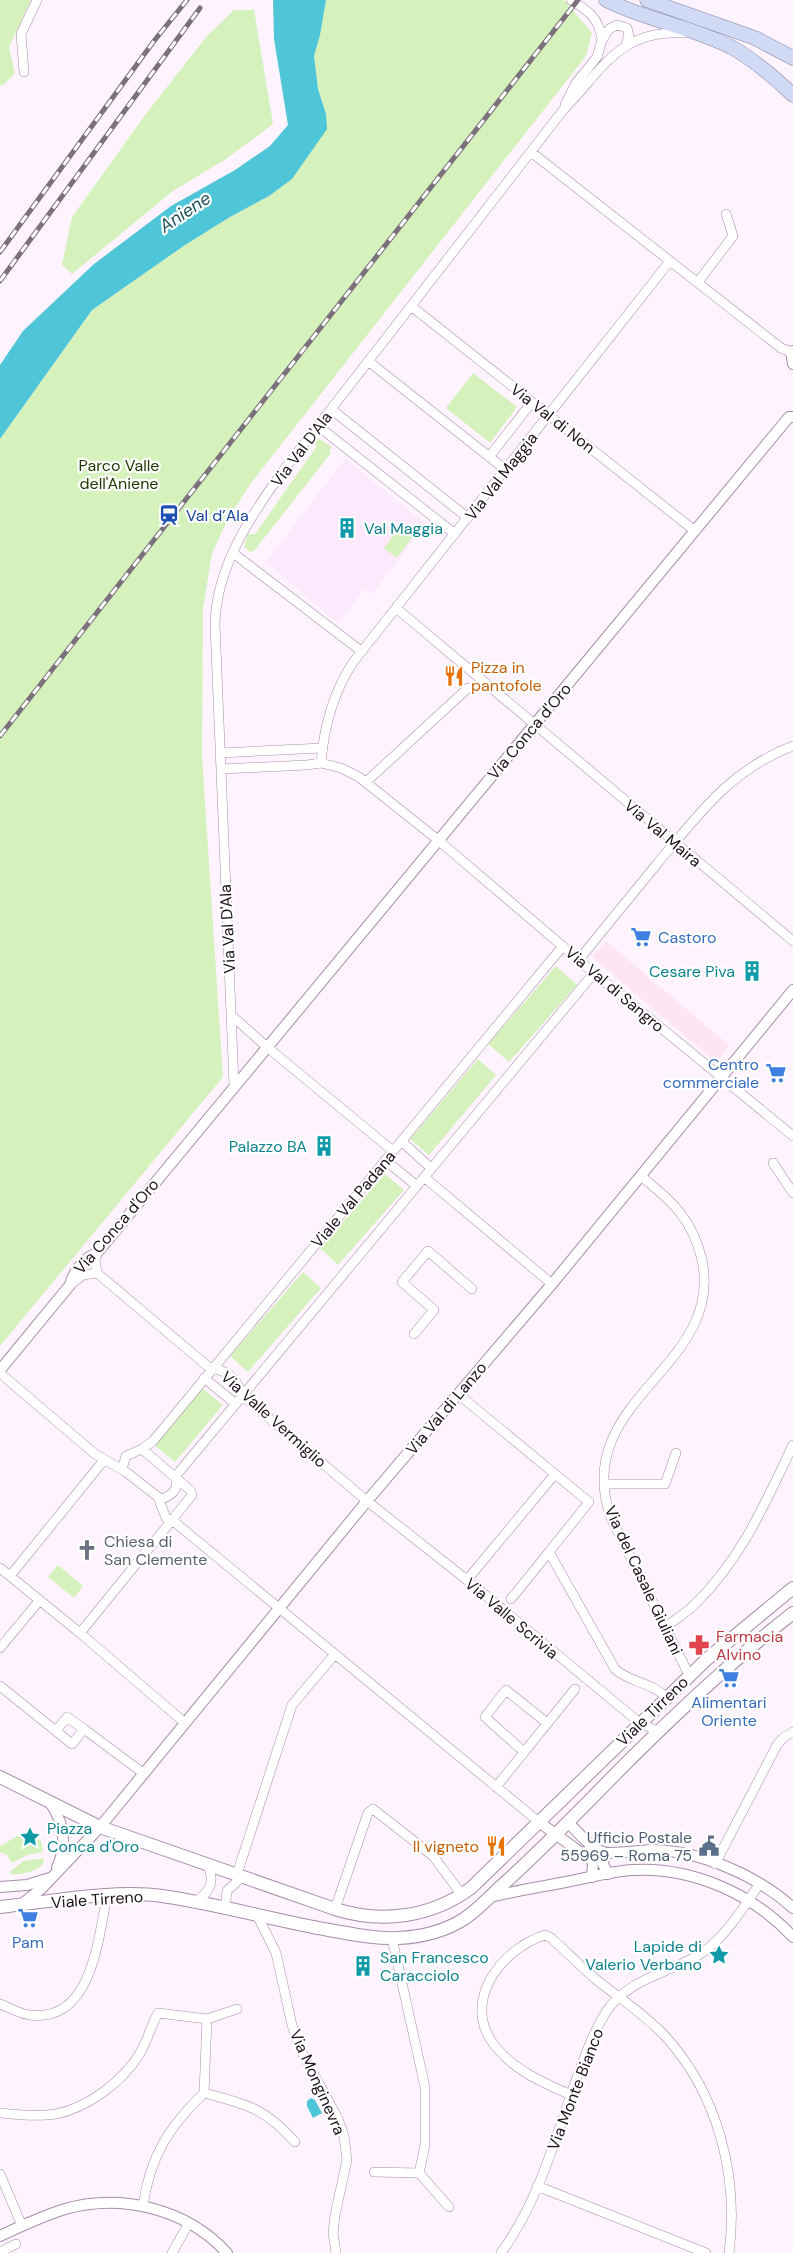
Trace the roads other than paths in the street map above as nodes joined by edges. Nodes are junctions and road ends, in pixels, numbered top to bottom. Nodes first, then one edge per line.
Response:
1 (37, 0) edge
2 (571, 0) edge
3 (606, 0) edge
4 (647, 0) edge
5 (694, 33) junction
6 (602, 40) junction
7 (626, 45) junction
8 (793, 58) edge
9 (24, 72) dead end
10 (793, 95) edge
11 (564, 109) junction
12 (531, 152) junction
13 (726, 214) dead end
14 (670, 261) junction
15 (698, 282) junction
16 (411, 306) junction
17 (792, 351) edge
18 (368, 361) junction
19 (793, 364) edge
20 (532, 402) junction
21 (331, 409) junction
22 (549, 415) junction
23 (793, 417) edge
24 (318, 426) junction
25 (489, 457) junction
26 (506, 470) junction
27 (468, 518) junction
28 (695, 531) junction
29 (454, 534) junction
30 (233, 554) junction
31 (396, 608) junction
32 (361, 651) junction
33 (468, 688) dead end
34 (534, 725) junction
35 (793, 746) edge
36 (322, 748) junction
37 (220, 753) junction
38 (321, 762) junction
39 (221, 769) junction
40 (366, 782) junction
41 (438, 840) junction
42 (674, 843) junction
43 (793, 941) edge
44 (563, 946) junction
45 (579, 960) junction
46 (594, 973) junction
47 (793, 990) edge
48 (231, 1015) junction
49 (267, 1047) junction
50 (722, 1078) junction
51 (234, 1085) junction
52 (793, 1136) edge
53 (401, 1142) junction
54 (393, 1151) junction
55 (385, 1160) junction
56 (773, 1162) dead end
57 (431, 1168) junction
58 (641, 1176) junction
59 (424, 1177) junction
60 (417, 1186) junction
61 (793, 1193) edge
62 (97, 1253) junction
63 (96, 1273) junction
64 (552, 1284) junction
65 (70, 1285) junction
66 (472, 1289) dead end
67 (414, 1334) dead end
68 (211, 1369) junction
69 (0, 1371) edge
70 (204, 1378) junction
71 (458, 1394) junction
72 (243, 1396) junction
73 (236, 1404) junction
74 (793, 1445) edge
75 (142, 1449) junction
76 (676, 1453) dead end
77 (104, 1460) junction
78 (122, 1469) junction
79 (555, 1473) junction
80 (175, 1477) junction
81 (604, 1484) junction
82 (159, 1500) junction
83 (367, 1501) junction
84 (172, 1520) junction
85 (549, 1552) junction
86 (0, 1568) edge
87 (10, 1576) junction
88 (466, 1580) junction
89 (793, 1588) edge
90 (511, 1599) dead end
91 (39, 1601) junction
92 (280, 1608) junction
93 (793, 1613) edge
94 (793, 1622) edge
95 (778, 1624) junction
96 (664, 1627) junction
97 (80, 1633) junction
98 (0, 1648) edge
99 (335, 1654) junction
100 (689, 1675) junction
101 (0, 1686) edge
102 (575, 1689) dead end
103 (667, 1698) junction
104 (185, 1723) junction
105 (547, 1723) junction
106 (640, 1723) junction
107 (84, 1729) junction
108 (56, 1731) junction
109 (659, 1732) junction
110 (793, 1732) edge
111 (524, 1752) junction
112 (143, 1773) junction
113 (0, 1778) edge
114 (496, 1787) junction
115 (51, 1804) junction
116 (539, 1822) junction
117 (568, 1822) junction
118 (100, 1827) junction
119 (556, 1834) junction
120 (587, 1853) junction
121 (604, 1853) junction
122 (207, 1864) junction
123 (715, 1864) junction
124 (608, 1874) junction
125 (240, 1875) junction
126 (52, 1876) junction
127 (592, 1877) junction
128 (760, 1883) junction
129 (0, 1887) edge
130 (462, 1895) junction
131 (107, 1896) junction
132 (489, 1897) junction
133 (748, 1900) junction
134 (194, 1903) junction
135 (21, 1905) junction
136 (0, 1907) edge
137 (793, 1908) edge
138 (225, 1909) junction
139 (335, 1909) junction
140 (257, 1915) junction
141 (793, 1937) edge
142 (392, 1938) junction
143 (619, 1997) junction
144 (0, 2004) edge
145 (237, 2009) dead end
146 (207, 2019) junction
147 (204, 2093) junction
148 (571, 2095) junction
149 (0, 2113) edge
150 (295, 2142) dead end
151 (374, 2172) dead end
152 (419, 2173) junction
153 (0, 2174) edge
154 (537, 2186) junction
155 (143, 2206) junction
156 (449, 2207) dead end
157 (189, 2223) junction
158 (22, 2226) junction
159 (0, 2236) edge
160 (16, 2244) dead end
161 (0, 2252) edge
162 (172, 2253) edge
163 (227, 2253) edge
164 (336, 2253) edge
165 (501, 2253) edge
166 (706, 2253) edge
167 (729, 2253) edge

1 - 9 street
2 - 6 street
3 - 5 main road
4 - 8 main road
5 - 7 street, Via Val D'Ala
5 - 10 main road
6 - 7 street
6 - 11 street
7 - 11 street, Via Val D'Ala
11 - 12 street, Via Val D'Ala
12 - 14 street
12 - 16 street, Via Val D'Ala
13 - 15 street
14 - 15 street
14 - 22 street, Via Val Maggia
15 - 17 street
16 - 18 street, Via Val D'Ala
16 - 20 street, Via Val di Non
17 - 19 street
18 - 21 street, Via Val D'Ala
18 - 25 street
20 - 22 street, Via Val di Non
20 - 25 street
21 - 24 street, Via Val D'Ala
21 - 27 street
22 - 26 street, Via Val Maggia
22 - 28 street, Via Val di Non
23 - 28 street, Via Conca d'Oro
24 - 29 street
24 - 30 street, Via Val D'Ala
25 - 26 street
26 - 27 street, Via Val Maggia
27 - 29 street, Via Val Maggia
28 - 34 street, Via Conca d'Oro
29 - 31 street, Via Val Maggia
30 - 32 street
30 - 37 street, Via Val D'Ala
31 - 32 street, Via Val Maggia
31 - 34 street, Via Val Maira
32 - 36 street, Via Val Maggia
33 - 40 street
34 - 41 street, Via Conca d'Oro
34 - 42 street, Via Val Maira
35 - 42 street
36 - 37 street
36 - 38 street, Via Val Maggia
37 - 39 street, Via Val D'Ala
38 - 39 street
38 - 40 street, Via Val di Sangro
39 - 48 street, Via Val D'Ala
40 - 41 street, Via Val di Sangro
41 - 44 street, Via Val di Sangro
41 - 49 street, Via Conca d'Oro
42 - 43 street, Via Val Maira
42 - 45 street
44 - 45 street, Via Val di Sangro
44 - 53 street, Viale Val Padana
45 - 46 street, Via Val di Sangro
46 - 50 street, Via Val di Sangro
46 - 57 street
47 - 50 street, Via Val di Lanzo
48 - 49 street
48 - 51 street, Via Val D'Ala
49 - 51 street, Via Conca d'Oro
49 - 54 street
50 - 52 street, Via Val di Sangro
50 - 58 street, Via Val di Lanzo
51 - 62 street, Via Conca d'Oro
53 - 54 street, Viale Val Padana
53 - 57 street
54 - 55 street, Viale Val Padana
55 - 60 street
55 - 68 street, Viale Val Padana
56 - 61 street
57 - 59 street
58 - 64 street, Via Val di Lanzo
58 - 81 street, Via del Casale Giuliani
59 - 60 street
59 - 64 street
60 - 72 street
62 - 63 street
62 - 65 street, Via Conca d'Oro
63 - 65 street
63 - 68 street, Via Valle Vermiglio
64 - 71 street, Via Val di Lanzo
65 - 69 street, Via Conca d'Oro
66 - 67 street
68 - 70 street, Viale Val Padana
68 - 72 street, Via Valle Vermiglio
69 - 77 street
70 - 73 street, Via Valle Vermiglio
70 - 75 street, Viale Val Padana
71 - 79 street
71 - 83 street, Via Val di Lanzo
72 - 73 street
72 - 83 street, Via Valle Vermiglio
73 - 80 street
74 - 96 street
75 - 78 street, Viale Val Padana
75 - 80 street
76 - 81 street
77 - 78 street
77 - 87 street
78 - 82 street
79 - 85 street
79 - 88 street
80 - 82 street
80 - 84 street
81 - 96 street, Via del Casale Giuliani
82 - 84 street
83 - 88 street, Via Valle Scrivia
83 - 92 street, Via Val di Lanzo
84 - 92 street
84 - 97 street
85 - 90 street
85 - 103 street
86 - 87 street
87 - 91 street
88 - 106 street, Via Valle Scrivia
89 - 100 main road, Viale Tirreno
91 - 97 street
91 - 98 street
92 - 99 street
92 - 104 street, Via Val di Lanzo
93 - 95 main road, Viale Tirreno
94 - 95 street
95 - 109 main road, Viale Tirreno
96 - 100 street, Via del Casale Giuliani
97 - 104 street
99 - 114 street
99 - 125 street
100 - 103 main road, Viale Tirreno
101 - 108 street
102 - 105 street
103 - 106 main road, Viale Tirreno
104 - 112 street, Via Val di Lanzo
105 - 111 street
105 - 111 street
106 - 109 street, Via Valle Scrivia
106 - 116 main road, Viale Tirreno
107 - 108 street
107 - 108 street
107 - 112 street
109 - 117 main road, Viale Tirreno
110 - 123 street
111 - 114 street
112 - 118 street, Via Val di Lanzo
113 - 115 main road
114 - 116 street
115 - 118 main road
115 - 126 street
116 - 119 street
116 - 130 main road, Viale Tirreno
117 - 119 main road, Viale Tirreno
117 - 121 street
118 - 122 main road
118 - 126 street, Via Val di Lanzo
119 - 120 street
119 - 132 main road, Viale Tirreno
120 - 121 street
120 - 127 street
121 - 123 street
121 - 124 street
122 - 125 main road
122 - 134 street
123 - 128 street
124 - 127 street
124 - 133 street
125 - 138 street
125 - 139 main road
126 - 129 street, Viale Tirreno
126 - 135 street, Via Val di Lanzo
127 - 132 street
128 - 133 street, Via Monte Bianco
128 - 137 street
130 - 139 main road
130 - 139 street
131 - 134 main road, Viale Tirreno
131 - 135 main road, Viale Tirreno
131 - 144 street
132 - 142 main road, Viale Tirreno
133 - 141 street
133 - 143 street, Via Monte Bianco
134 - 138 main road, Viale Tirreno
135 - 136 main road, Viale Tirreno
138 - 140 main road, Viale Tirreno
140 - 142 main road, Viale Tirreno
140 - 164 street, Via Monginevra
142 - 152 street
143 - 148 street, Via Monte Bianco
143 - 148 street
143 - 167 street
145 - 146 street
146 - 147 street
146 - 149 street
147 - 150 street
147 - 155 street
148 - 154 street, Via Monte Bianco
151 - 152 street
152 - 156 street
153 - 158 street
154 - 165 street, Via Monte Bianco
154 - 166 street
155 - 157 street
155 - 158 street
157 - 162 street
157 - 163 street
158 - 159 street
160 - 161 street

